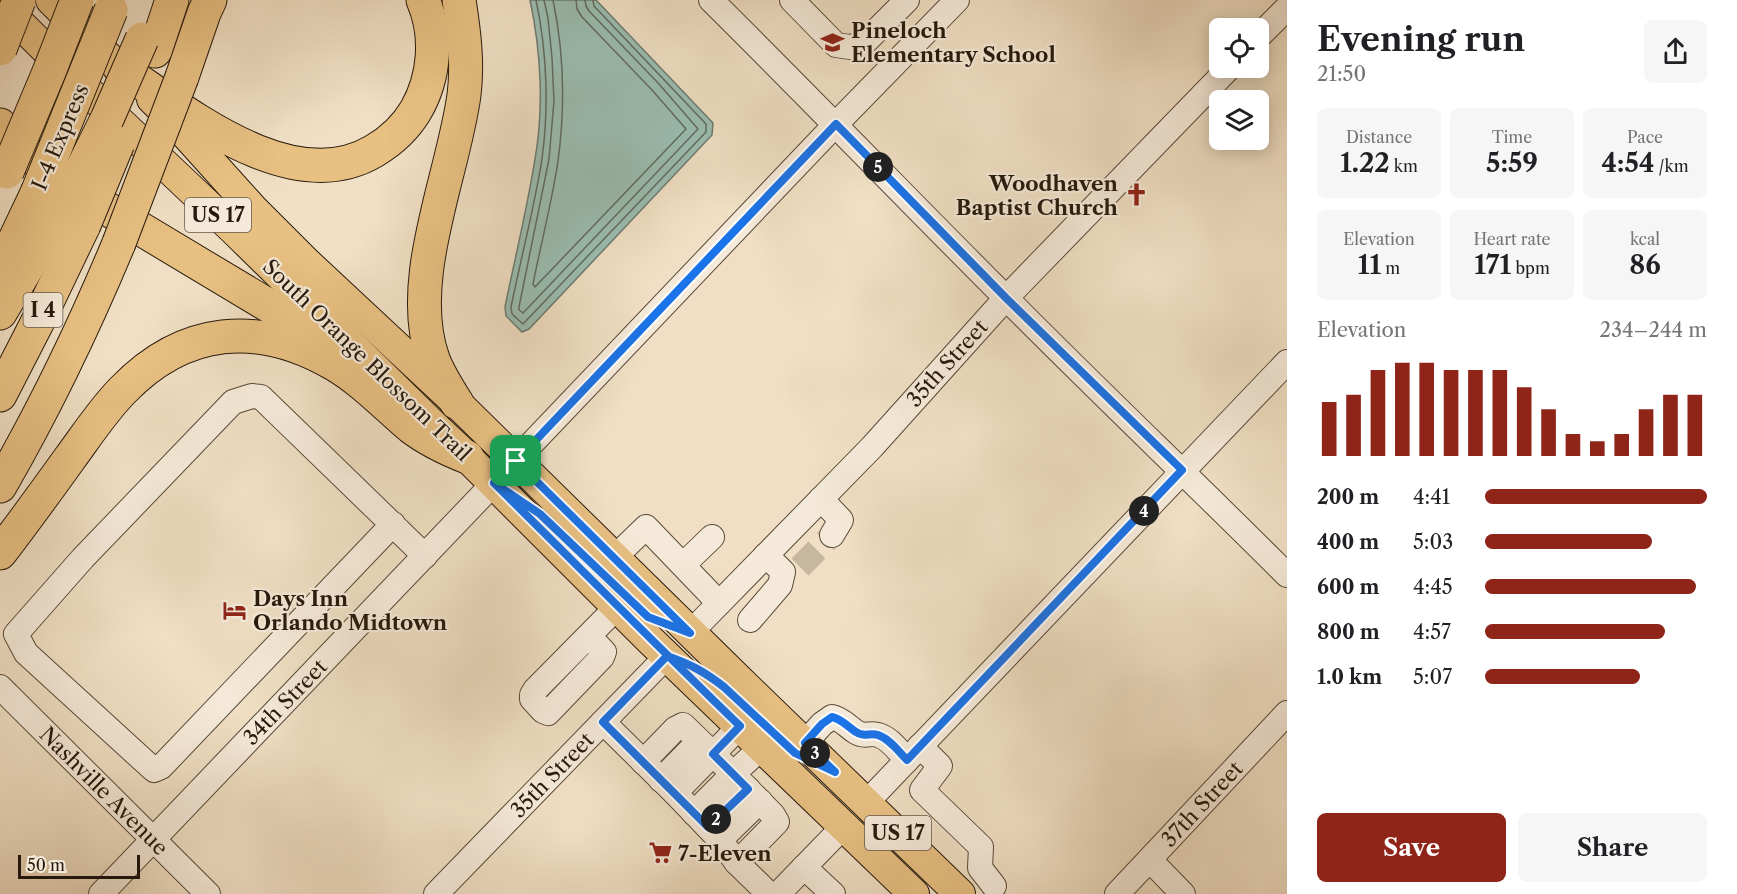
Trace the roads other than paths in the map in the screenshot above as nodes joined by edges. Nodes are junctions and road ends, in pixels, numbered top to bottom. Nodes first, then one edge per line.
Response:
1 (19, 0) edge
2 (51, 0) edge
3 (77, 0) edge
4 (157, 0) edge
5 (172, 0) edge
6 (210, 0) edge
7 (423, 0) edge
8 (459, 0) edge
9 (711, 0) edge
10 (792, 0) edge
11 (907, 0) edge
12 (957, 0) edge
13 (0, 4) edge
14 (113, 5) edge
15 (1287, 8) edge
16 (1269, 26) edge
17 (148, 45) junction
18 (0, 49) edge
19 (120, 68) junction
20 (1219, 78) edge
21 (836, 124) junction
22 (0, 125) edge
23 (4, 180) edge
24 (61, 210) junction
25 (0, 271) edge
26 (1006, 298) junction
27 (0, 312) edge
28 (1287, 362) edge
29 (0, 394) edge
30 (457, 403) junction
31 (436, 428) junction
32 (467, 457) junction
33 (516, 461) junction
34 (1182, 470) junction
35 (494, 483) junction
36 (0, 486) edge
37 (820, 500) junction
38 (393, 524) junction
39 (832, 535) dead end
40 (712, 537) dead end
41 (0, 553) edge
42 (425, 555) junction
43 (766, 555) junction
44 (614, 558) junction
45 (683, 565) junction
46 (1287, 575) edge
47 (719, 603) junction
48 (617, 607) junction
49 (750, 620) dead end
50 (690, 633) junction
51 (589, 636) dead end
52 (667, 656) junction
53 (0, 687) edge
54 (1287, 713) edge
55 (603, 722) junction
56 (740, 726) junction
57 (805, 743) junction
58 (762, 747) junction
59 (706, 748) junction
60 (914, 753) junction
61 (643, 762) junction
62 (835, 772) junction
63 (668, 786) junction
64 (747, 788) junction
65 (867, 802) junction
66 (844, 826) junction
67 (707, 827) junction
68 (153, 839) junction
69 (1150, 860) junction
70 (737, 863) junction
71 (804, 867) junction
72 (998, 891) edge
73 (101, 894) edge
74 (208, 894) edge
75 (436, 894) edge
76 (769, 894) edge
77 (778, 894) edge
78 (833, 894) edge
79 (914, 894) edge
80 (960, 894) edge
81 (1117, 894) edge
82 (1183, 894) edge

1 - 18 highway, bridge
2 - 19 main road, South Orange Blossom Trail / US 17
3 - 23 highway, I-4 Express, bridge
4 - 17 highway
5 - 17 highway, I 4
6 - 36 highway, bridge
7 - 19 highway
8 - 30 highway
9 - 21 street
10 - 11 street
12 - 21 street
13 - 31 main road, South Orange Blossom Trail / US 17
14 - 24 highway, I-4 Express, bridge
15 - 16 street
17 - 24 highway, I 4, bridge
19 - 30 main road, South Orange Blossom Trail / US 17
20 - 26 street, 35th Street
21 - 26 street
21 - 33 street
22 - 31 highway
24 - 25 highway, I-4 Express
24 - 27 highway
24 - 29 highway, I 4
26 - 34 street
26 - 37 street, 35th Street
28 - 34 street
30 - 33 main road, South Orange Blossom Trail / US 17
31 - 32 main road, South Orange Blossom Trail / US 17
32 - 35 main road, South Orange Blossom Trail / US 17
32 - 41 highway
33 - 44 main road, South Orange Blossom Trail / US 17
34 - 46 street
34 - 60 street
35 - 42 street, 34th Street
35 - 48 main road, South Orange Blossom Trail / US 17
35 - 50 main road
37 - 39 street
37 - 43 street, 35th Street
38 - 38 street
38 - 42 street
40 - 45 street
42 - 68 street, 34th Street
43 - 47 street, 35th Street
43 - 49 street
44 - 45 street
44 - 50 main road, South Orange Blossom Trail / US 17
45 - 47 street
47 - 50 street, 35th Street
48 - 51 street
48 - 52 main road, South Orange Blossom Trail / US 17
50 - 57 main road, South Orange Blossom Trail / US 17
52 - 55 street, 35th Street
52 - 56 main road, South Orange Blossom Trail / US 17
52 - 62 main road
53 - 68 street, Nashville Avenue
54 - 69 street, 37th Street
55 - 61 street
55 - 75 street, 35th Street
56 - 58 main road, South Orange Blossom Trail / US 17
56 - 59 street
57 - 60 street
57 - 62 main road, South Orange Blossom Trail / US 17
58 - 64 street
58 - 66 main road, South Orange Blossom Trail / US 17
59 - 61 street
59 - 63 street
59 - 64 street
60 - 65 street
60 - 72 street
61 - 63 street
62 - 65 main road, South Orange Blossom Trail / US 17
63 - 67 street
64 - 67 street
64 - 67 street
64 - 70 street
65 - 80 main road, South Orange Blossom Trail / US 17
66 - 71 street
66 - 79 main road, South Orange Blossom Trail / US 17
67 - 70 street
68 - 73 street, 34th Street
68 - 74 street, Nashville Avenue
69 - 81 street, 37th Street
69 - 82 street
70 - 76 street
71 - 77 street
71 - 78 street

